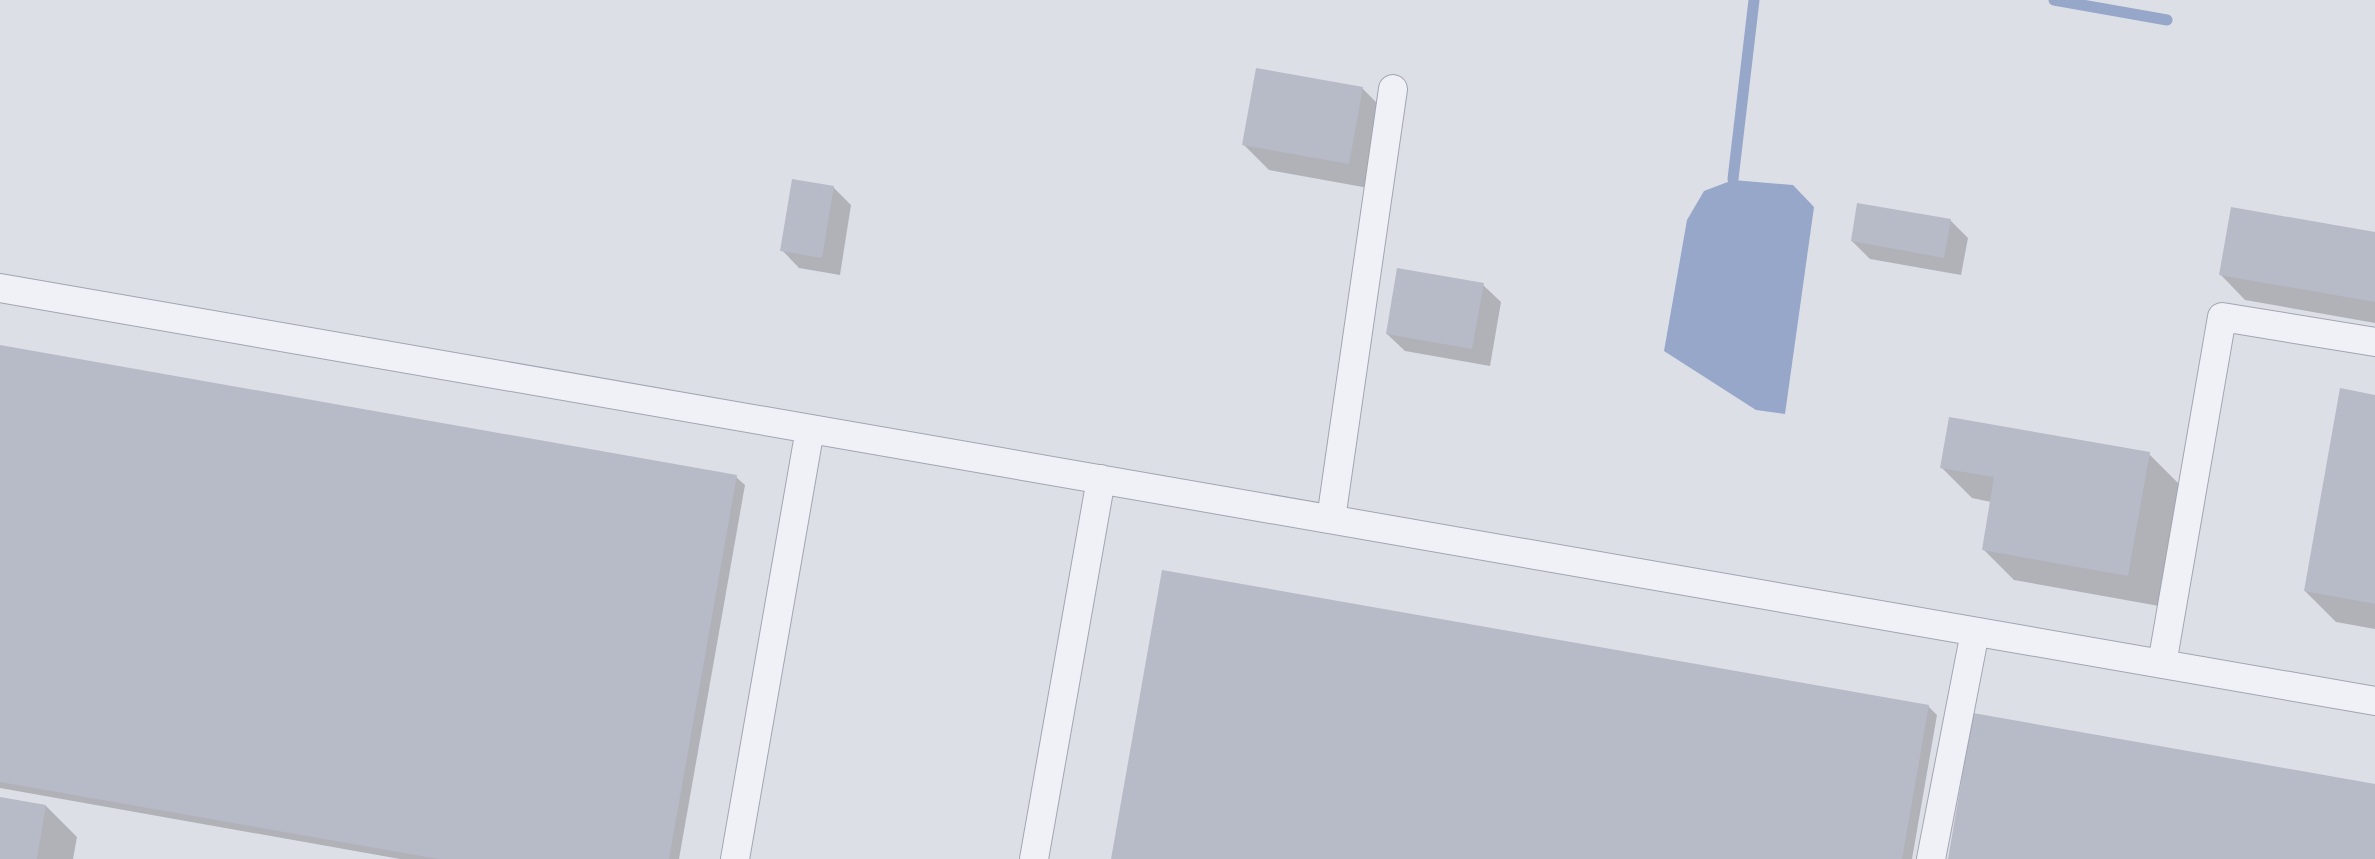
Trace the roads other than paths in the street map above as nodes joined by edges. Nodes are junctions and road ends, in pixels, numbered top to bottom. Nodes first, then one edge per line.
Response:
1 (1392, 89) dead end
2 (0, 288) edge
3 (2375, 342) edge
4 (810, 429) junction
5 (1101, 479) junction
6 (1331, 519) junction
7 (1975, 632) junction
8 (2162, 664) junction
9 (2375, 701) edge
10 (735, 859) edge
11 (1034, 859) edge
12 (1932, 859) edge

1 - 6 lane
2 - 4 lane
3 - 8 lane
4 - 5 lane
4 - 10 lane
5 - 6 lane
5 - 11 lane
6 - 7 lane
7 - 8 lane
7 - 12 lane
8 - 9 lane

